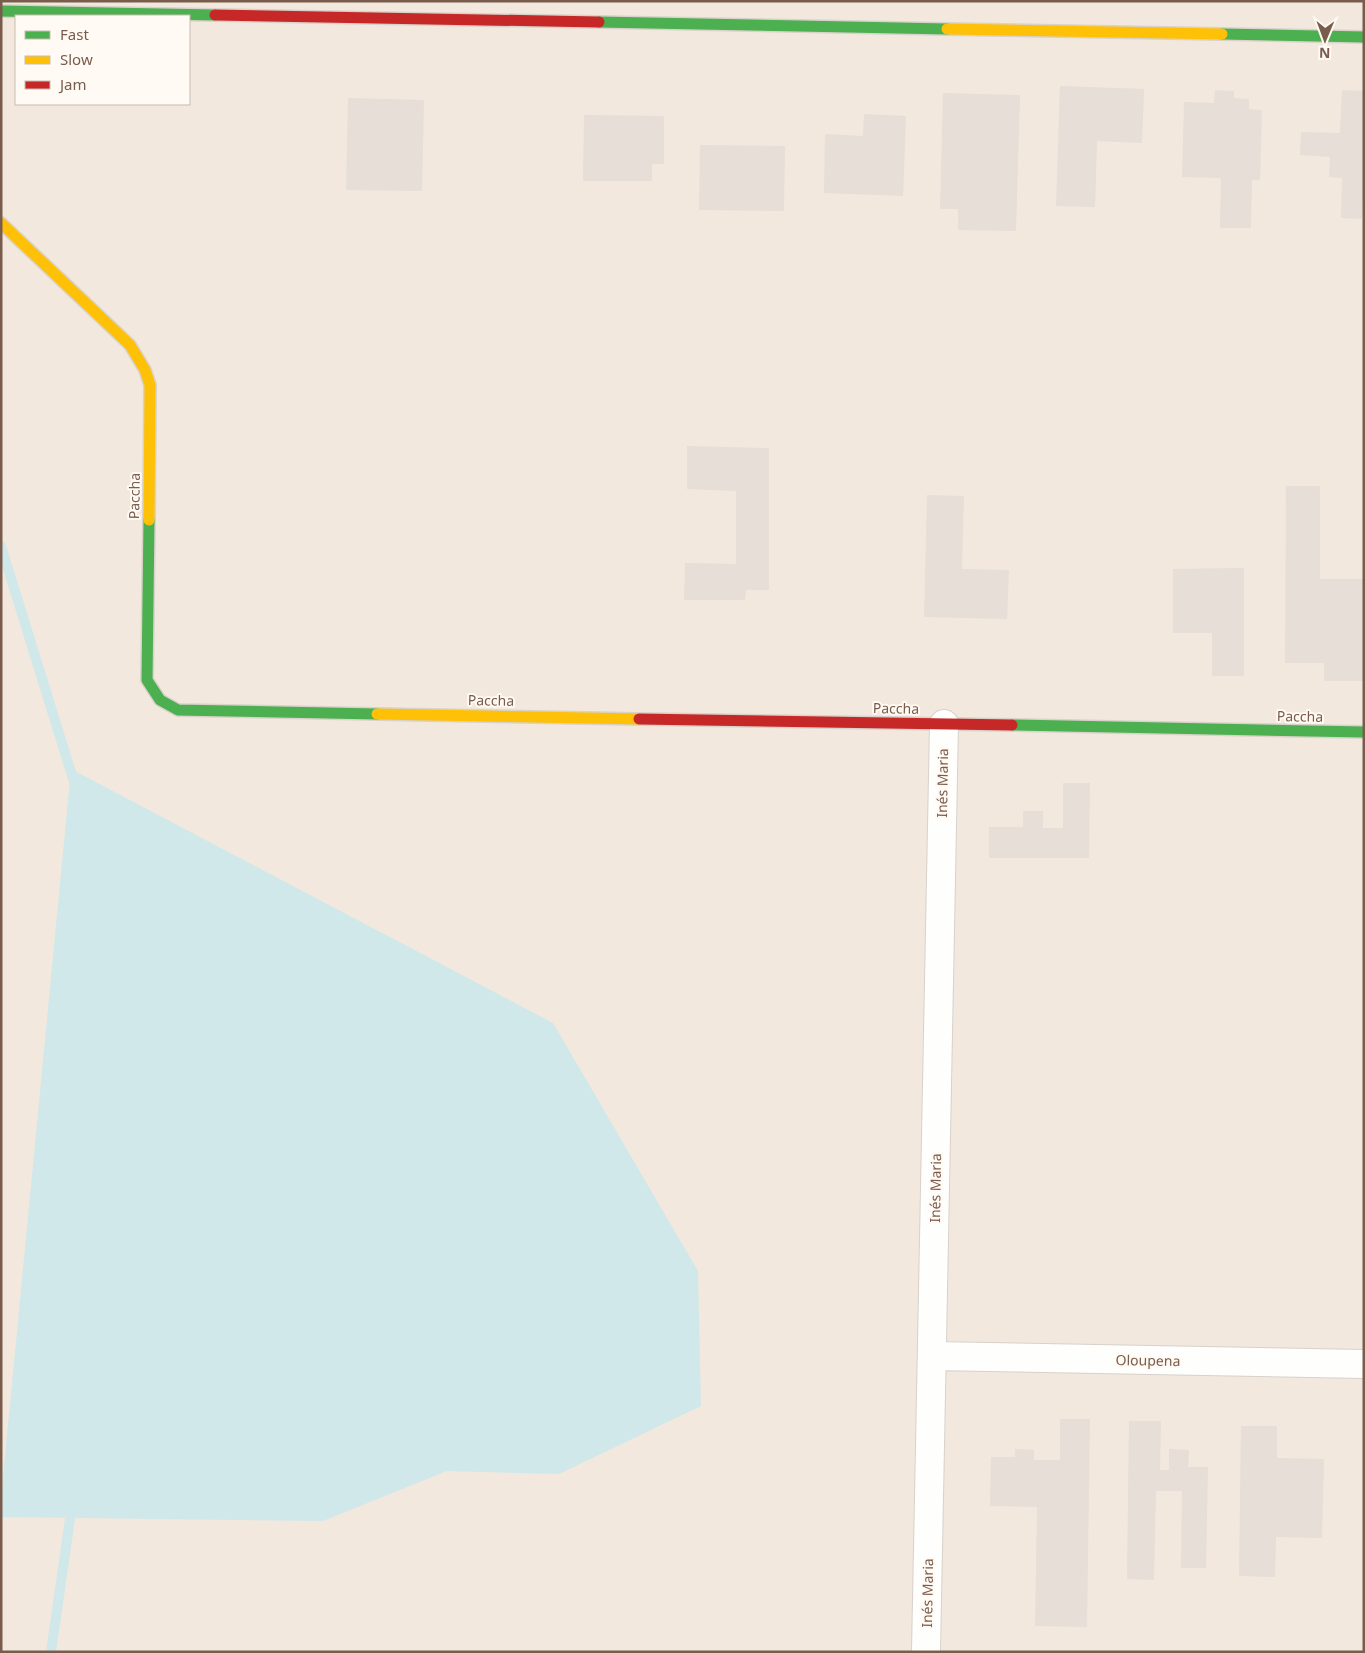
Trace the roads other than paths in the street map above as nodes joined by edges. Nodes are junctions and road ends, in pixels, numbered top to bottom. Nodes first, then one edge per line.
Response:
1 (1, 11) edge
2 (1364, 37) edge
3 (1, 223) edge
4 (944, 724) junction
5 (1364, 732) edge
6 (932, 1356) junction
7 (1364, 1364) edge
8 (926, 1652) edge

1 - 2 street
3 - 4 street, Paccha
4 - 5 street, Paccha
4 - 6 street, Inés Maria
6 - 7 street, Oloupena
6 - 8 street, Inés Maria

